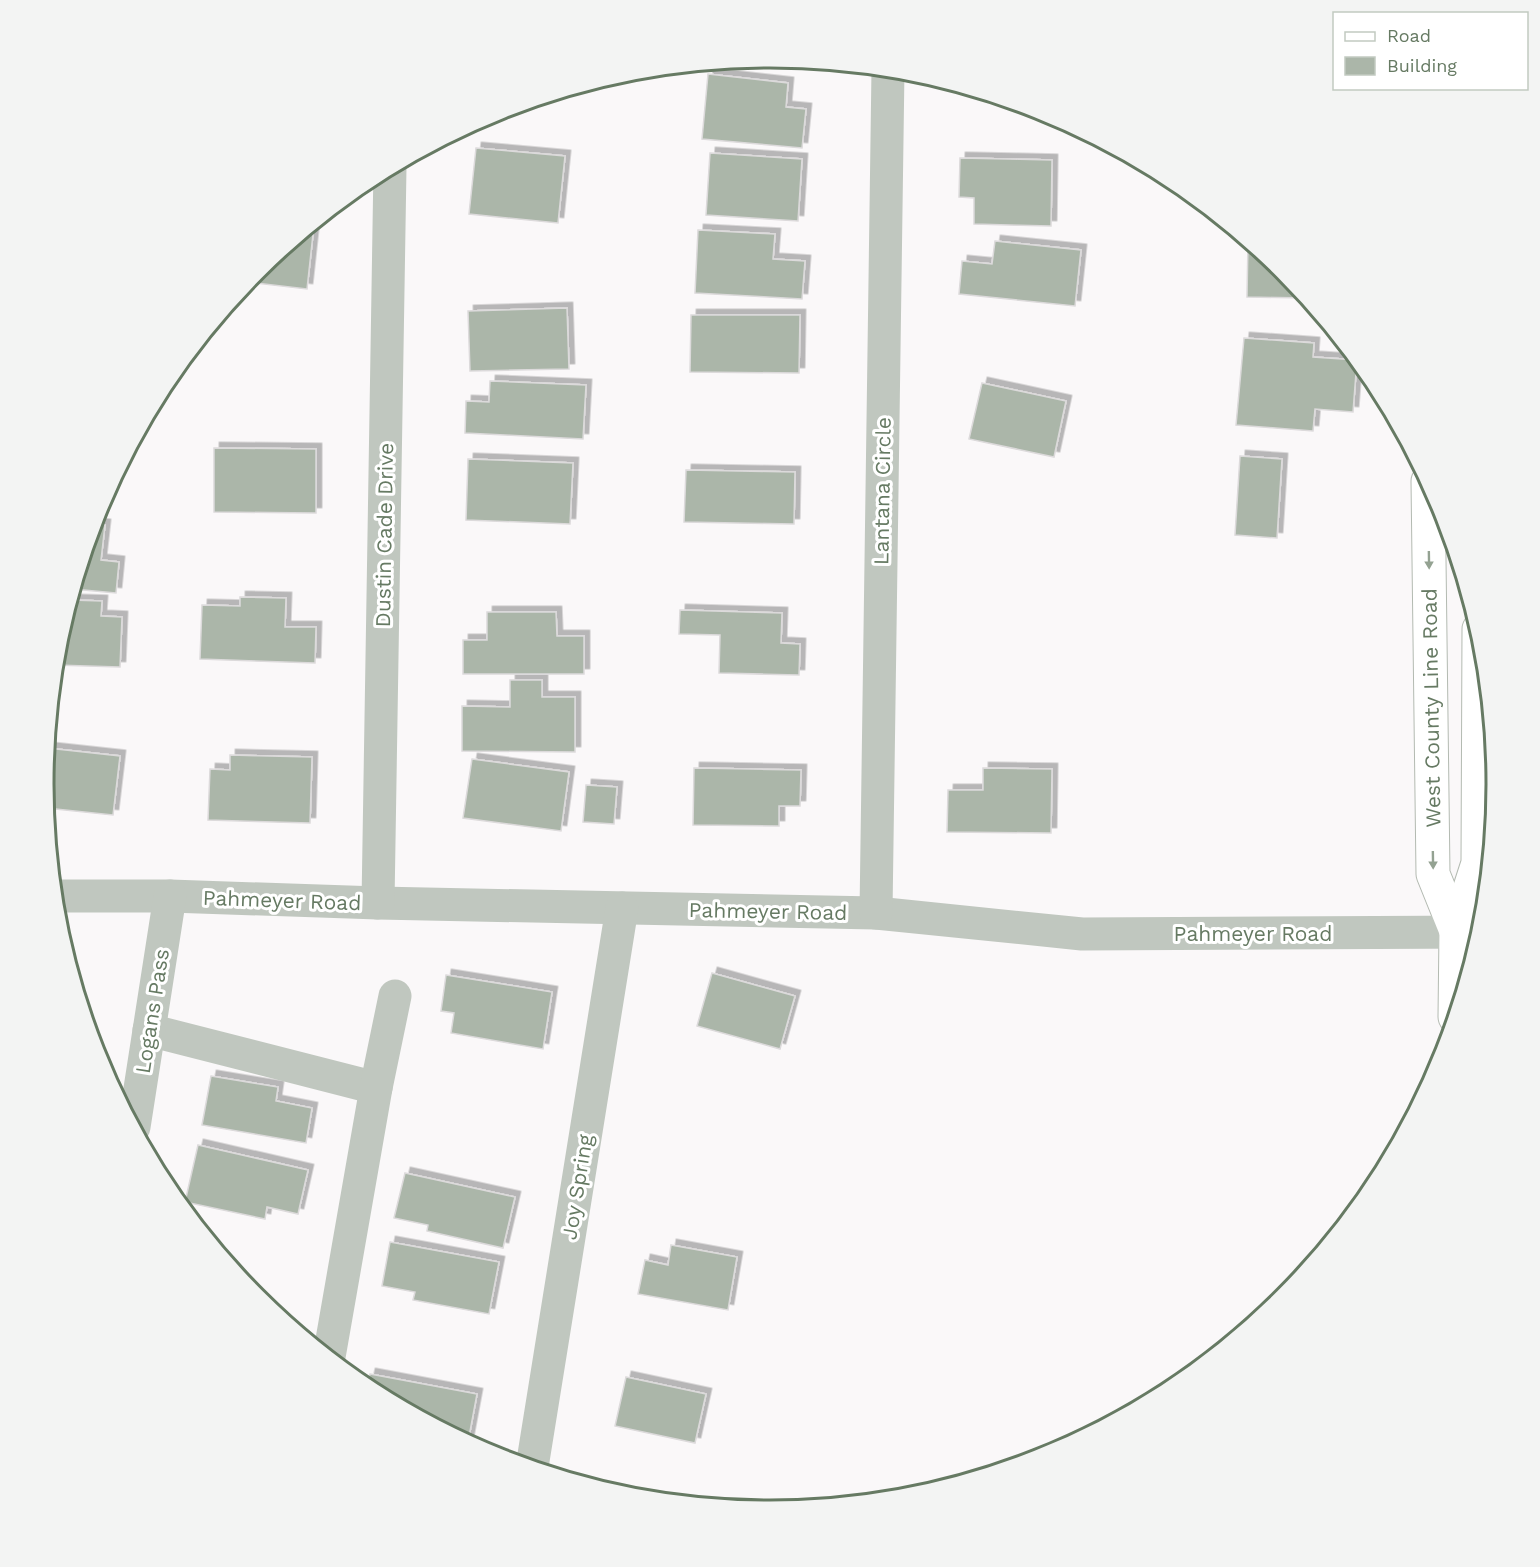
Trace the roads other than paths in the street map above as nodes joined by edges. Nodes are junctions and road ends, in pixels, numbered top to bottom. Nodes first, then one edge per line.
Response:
1 (888, 78) edge
2 (390, 177) edge
3 (1428, 503) edge
4 (1479, 683) edge
5 (63, 896) edge
6 (170, 896) junction
7 (378, 903) junction
8 (622, 908) junction
9 (876, 913) junction
10 (1468, 932) edge
11 (1463, 964) edge
12 (395, 996) dead end
13 (149, 1030) junction
14 (376, 1088) junction
15 (136, 1115) edge
16 (330, 1349) edge
17 (533, 1459) edge

1 - 9 street, Lantana Circle
2 - 7 street, Dustin Cade Drive
3 -> 10 main road, West County Line Road
4 - 10 main road, West County Line Road
5 - 6 street, Pahmeyer Road
6 - 7 street, Pahmeyer Road
6 - 13 street, Logans Pass
7 - 8 street, Pahmeyer Road
8 - 9 street, Pahmeyer Road
8 - 17 street, Joy Spring
9 - 10 street, Pahmeyer Road
10 - 11 main road, West County Line Road
12 - 14 street
13 - 14 street
13 - 15 street, Logans Pass
14 - 16 street

